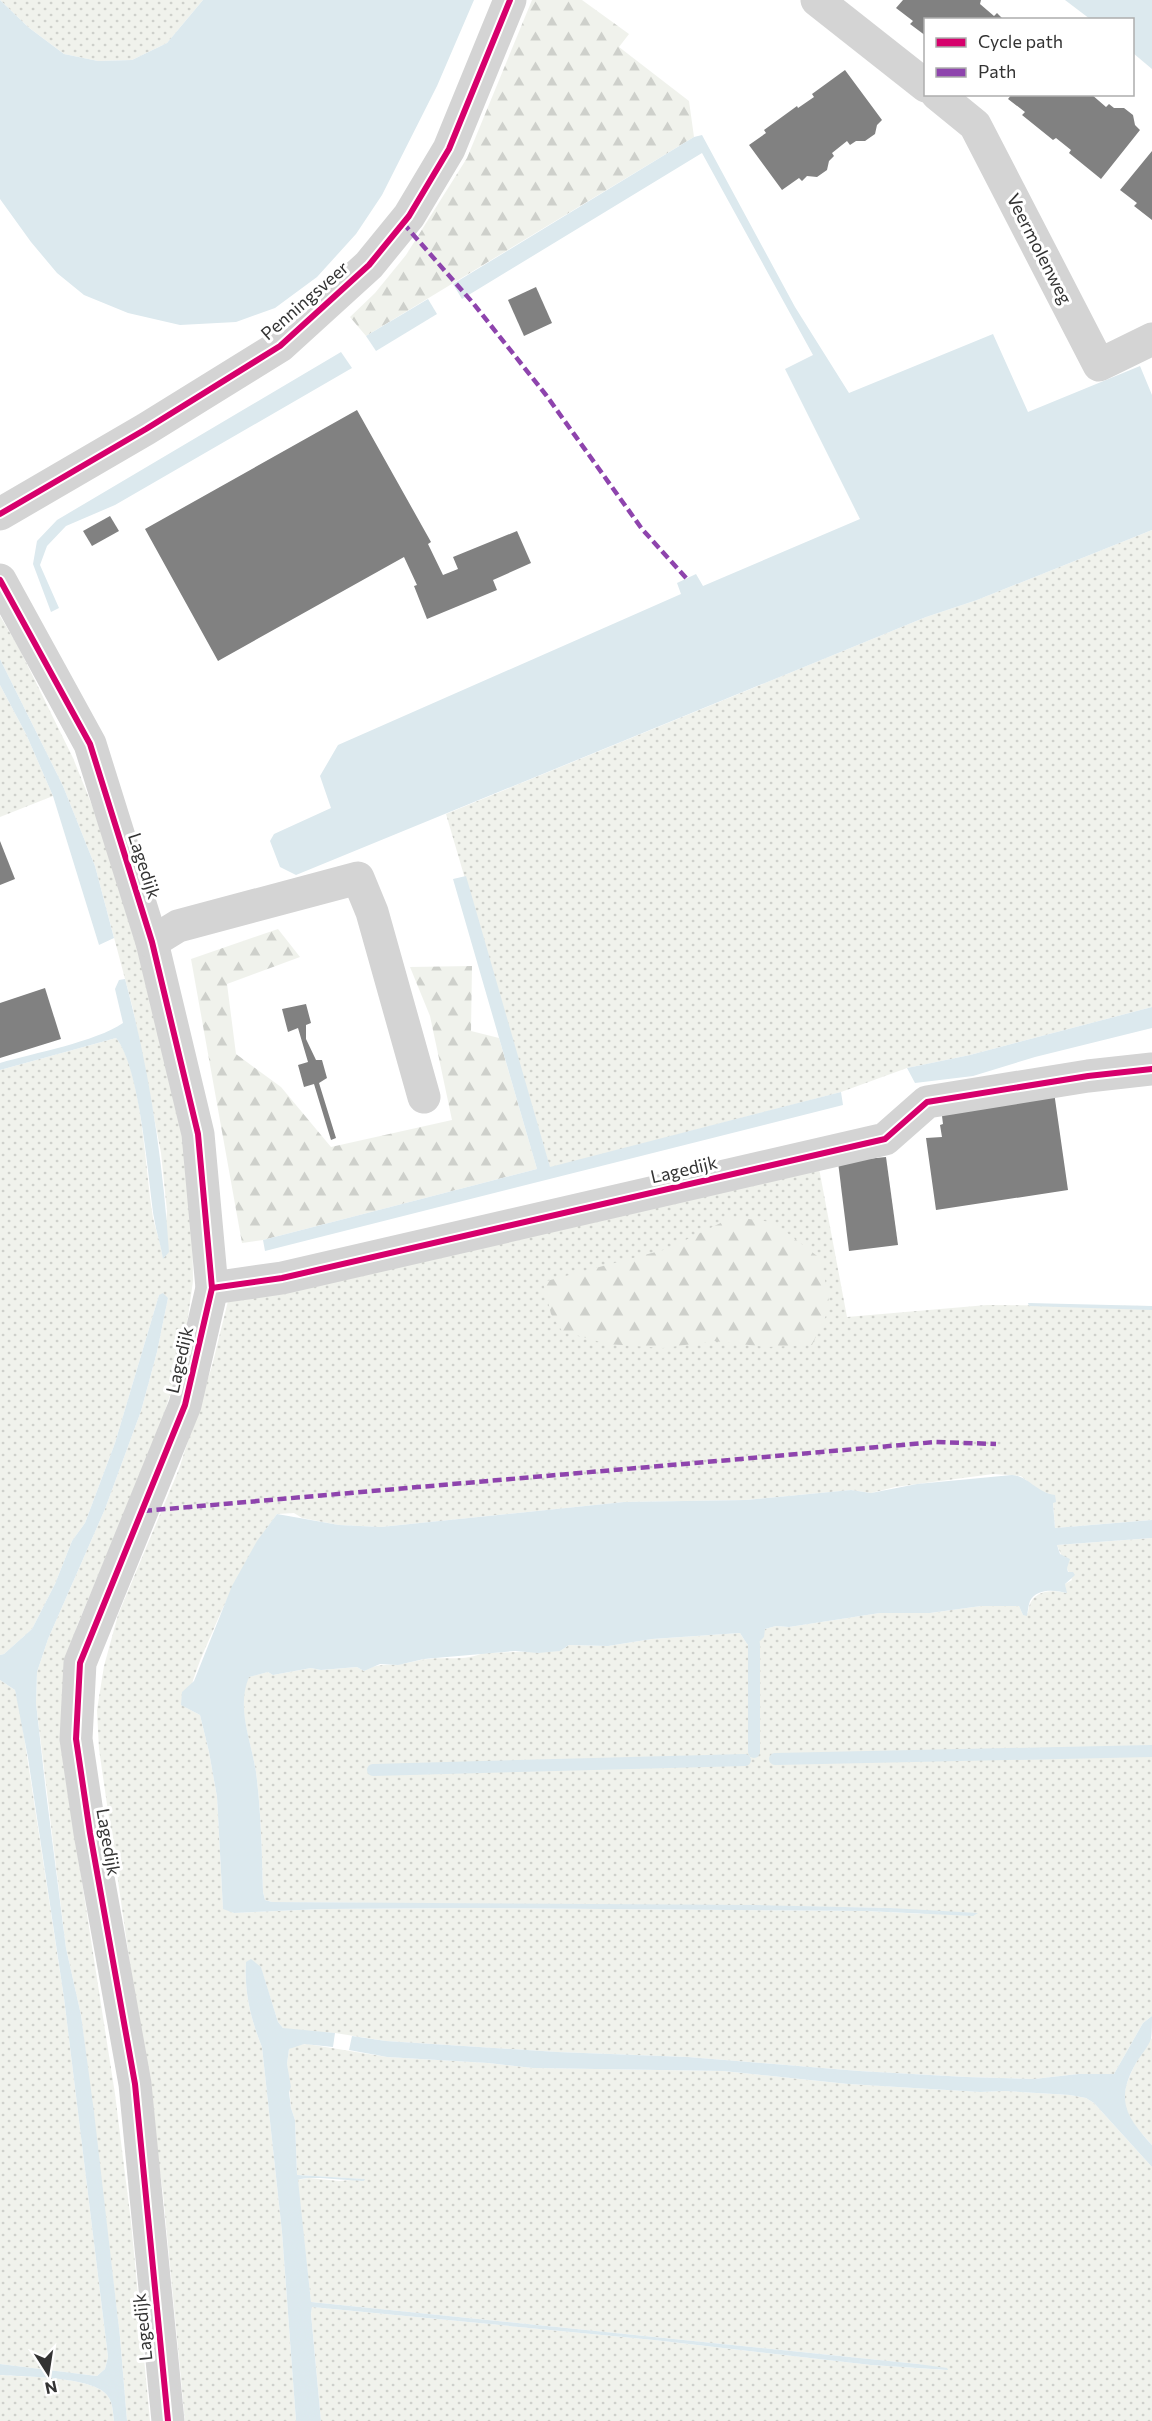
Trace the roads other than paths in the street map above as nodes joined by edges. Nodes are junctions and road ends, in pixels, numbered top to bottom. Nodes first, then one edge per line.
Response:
1 (510, 0) edge
2 (816, 0) edge
3 (924, 84) edge
4 (939, 96) edge
5 (1152, 339) edge
6 (0, 514) edge
7 (0, 580) edge
8 (152, 942) junction
9 (1152, 1069) edge
10 (424, 1097) dead end
11 (212, 1288) junction
12 (168, 2421) edge

1 - 6 street, Penningsveer
2 - 3 street
4 - 5 street, Veermolenweg
7 - 8 street, Lagedijk
8 - 10 street
8 - 11 street, Lagedijk
9 - 11 street, Lagedijk
11 - 12 street, Lagedijk

